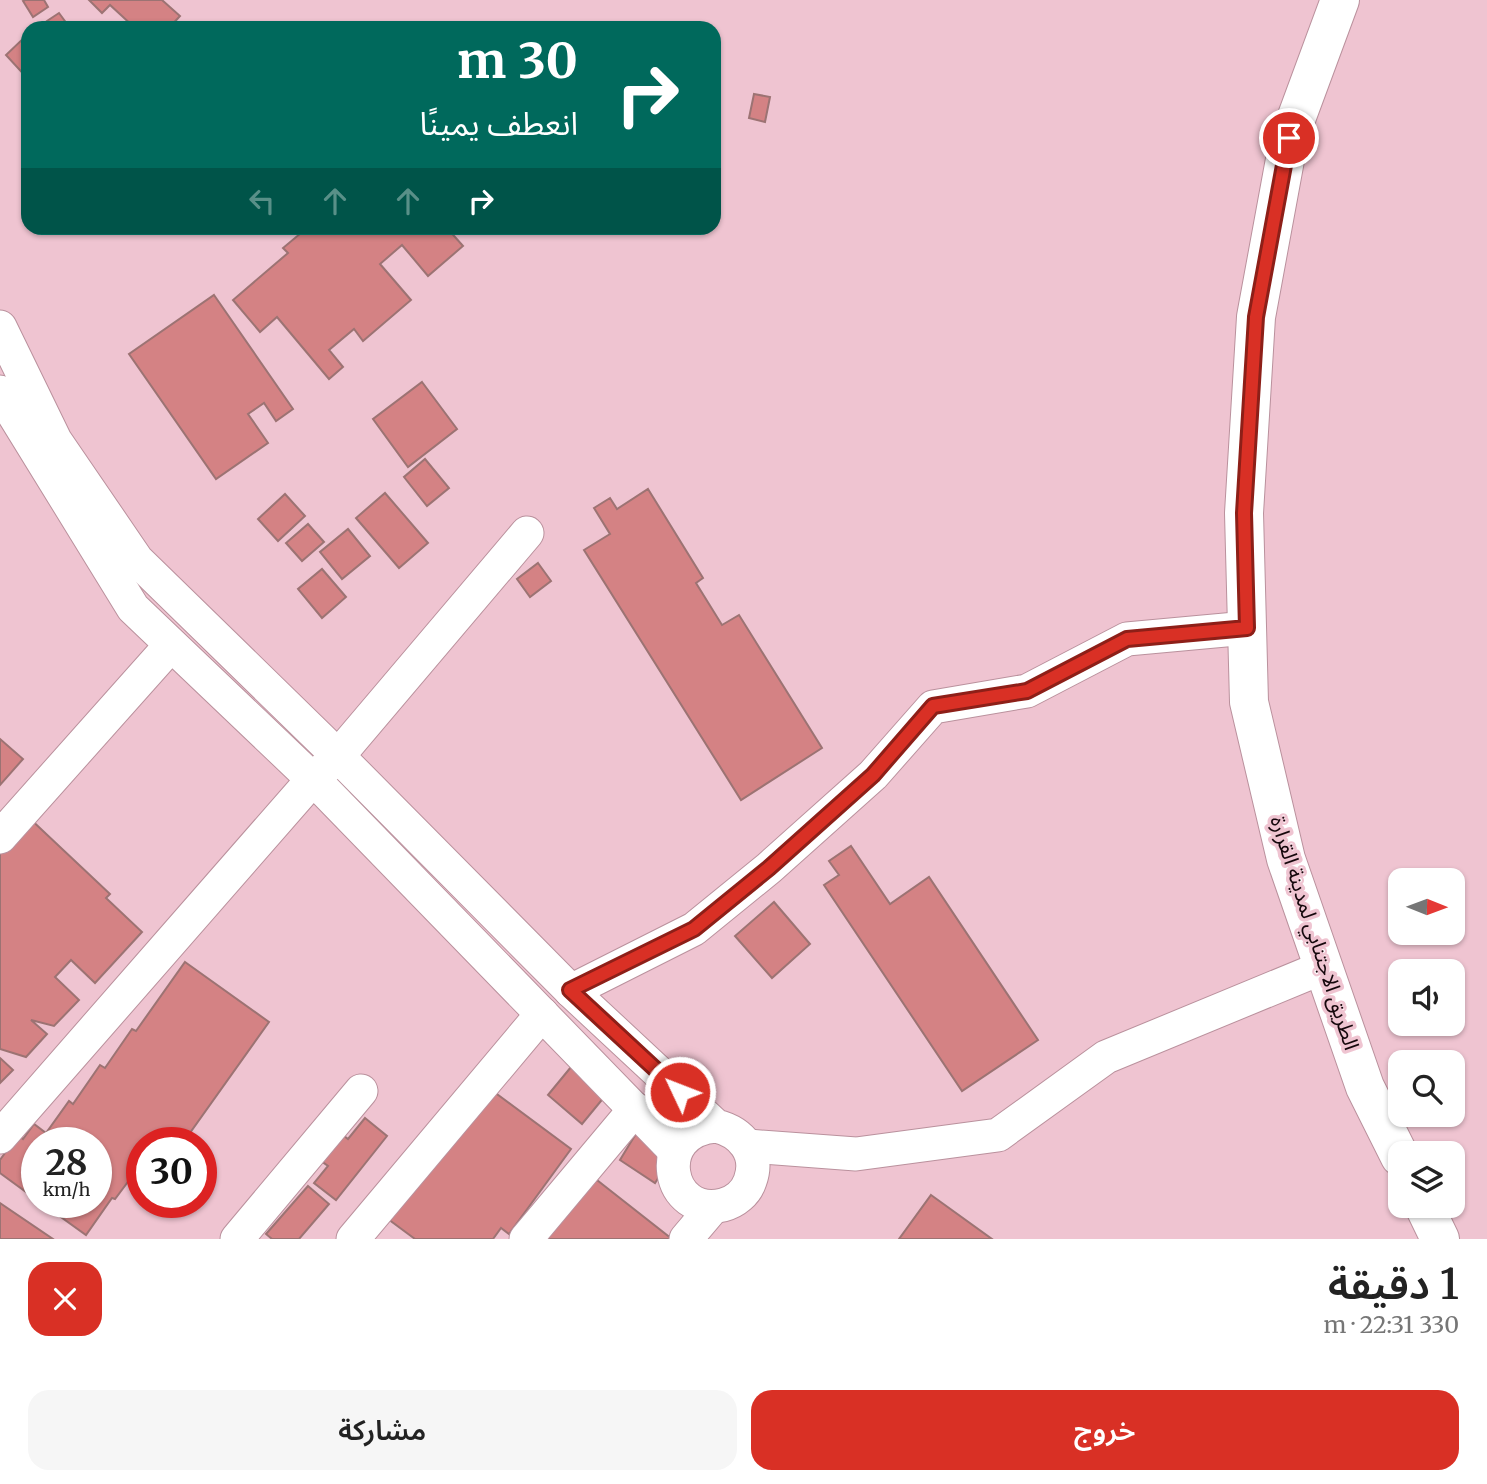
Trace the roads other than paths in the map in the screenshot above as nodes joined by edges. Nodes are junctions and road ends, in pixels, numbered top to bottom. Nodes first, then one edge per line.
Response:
1 (1340, 0) edge
2 (0, 327) edge
3 (0, 392) edge
4 (527, 533) dead end
5 (1247, 628) junction
6 (172, 645) junction
7 (338, 757) junction
8 (313, 779) junction
9 (0, 837) edge
10 (1324, 967) junction
11 (570, 990) junction
12 (542, 1014) junction
13 (361, 1091) dead end
14 (635, 1109) junction
15 (716, 1126) junction
16 (0, 1137) edge
17 (1392, 1141) edge
18 (748, 1146) junction
19 (675, 1151) junction
20 (713, 1207) junction
21 (1430, 1218) edge
22 (368, 1234) edge
23 (237, 1239) edge
24 (526, 1239) edge
25 (686, 1239) edge
26 (1440, 1239) edge

1 - 5 main road, الطريق الاجتنابي لمدينة القرارة
2 - 7 street
3 - 6 street
4 - 7 street
5 - 10 main road, الطريق الاجتنابي لمدينة القرارة
5 - 11 street
6 - 8 street
6 - 9 street
7 - 8 street
7 - 11 street
8 - 12 street
8 - 16 street
10 - 17 main road, الطريق الاجتنابي لمدينة القرارة
10 - 18 street
11 - 15 street
12 - 14 street
12 - 22 street
13 - 23 street
14 - 19 street
14 - 24 street
15 - 18 street
15 - 19 street
18 - 20 street
19 - 20 street
20 - 25 street
21 - 26 main road

